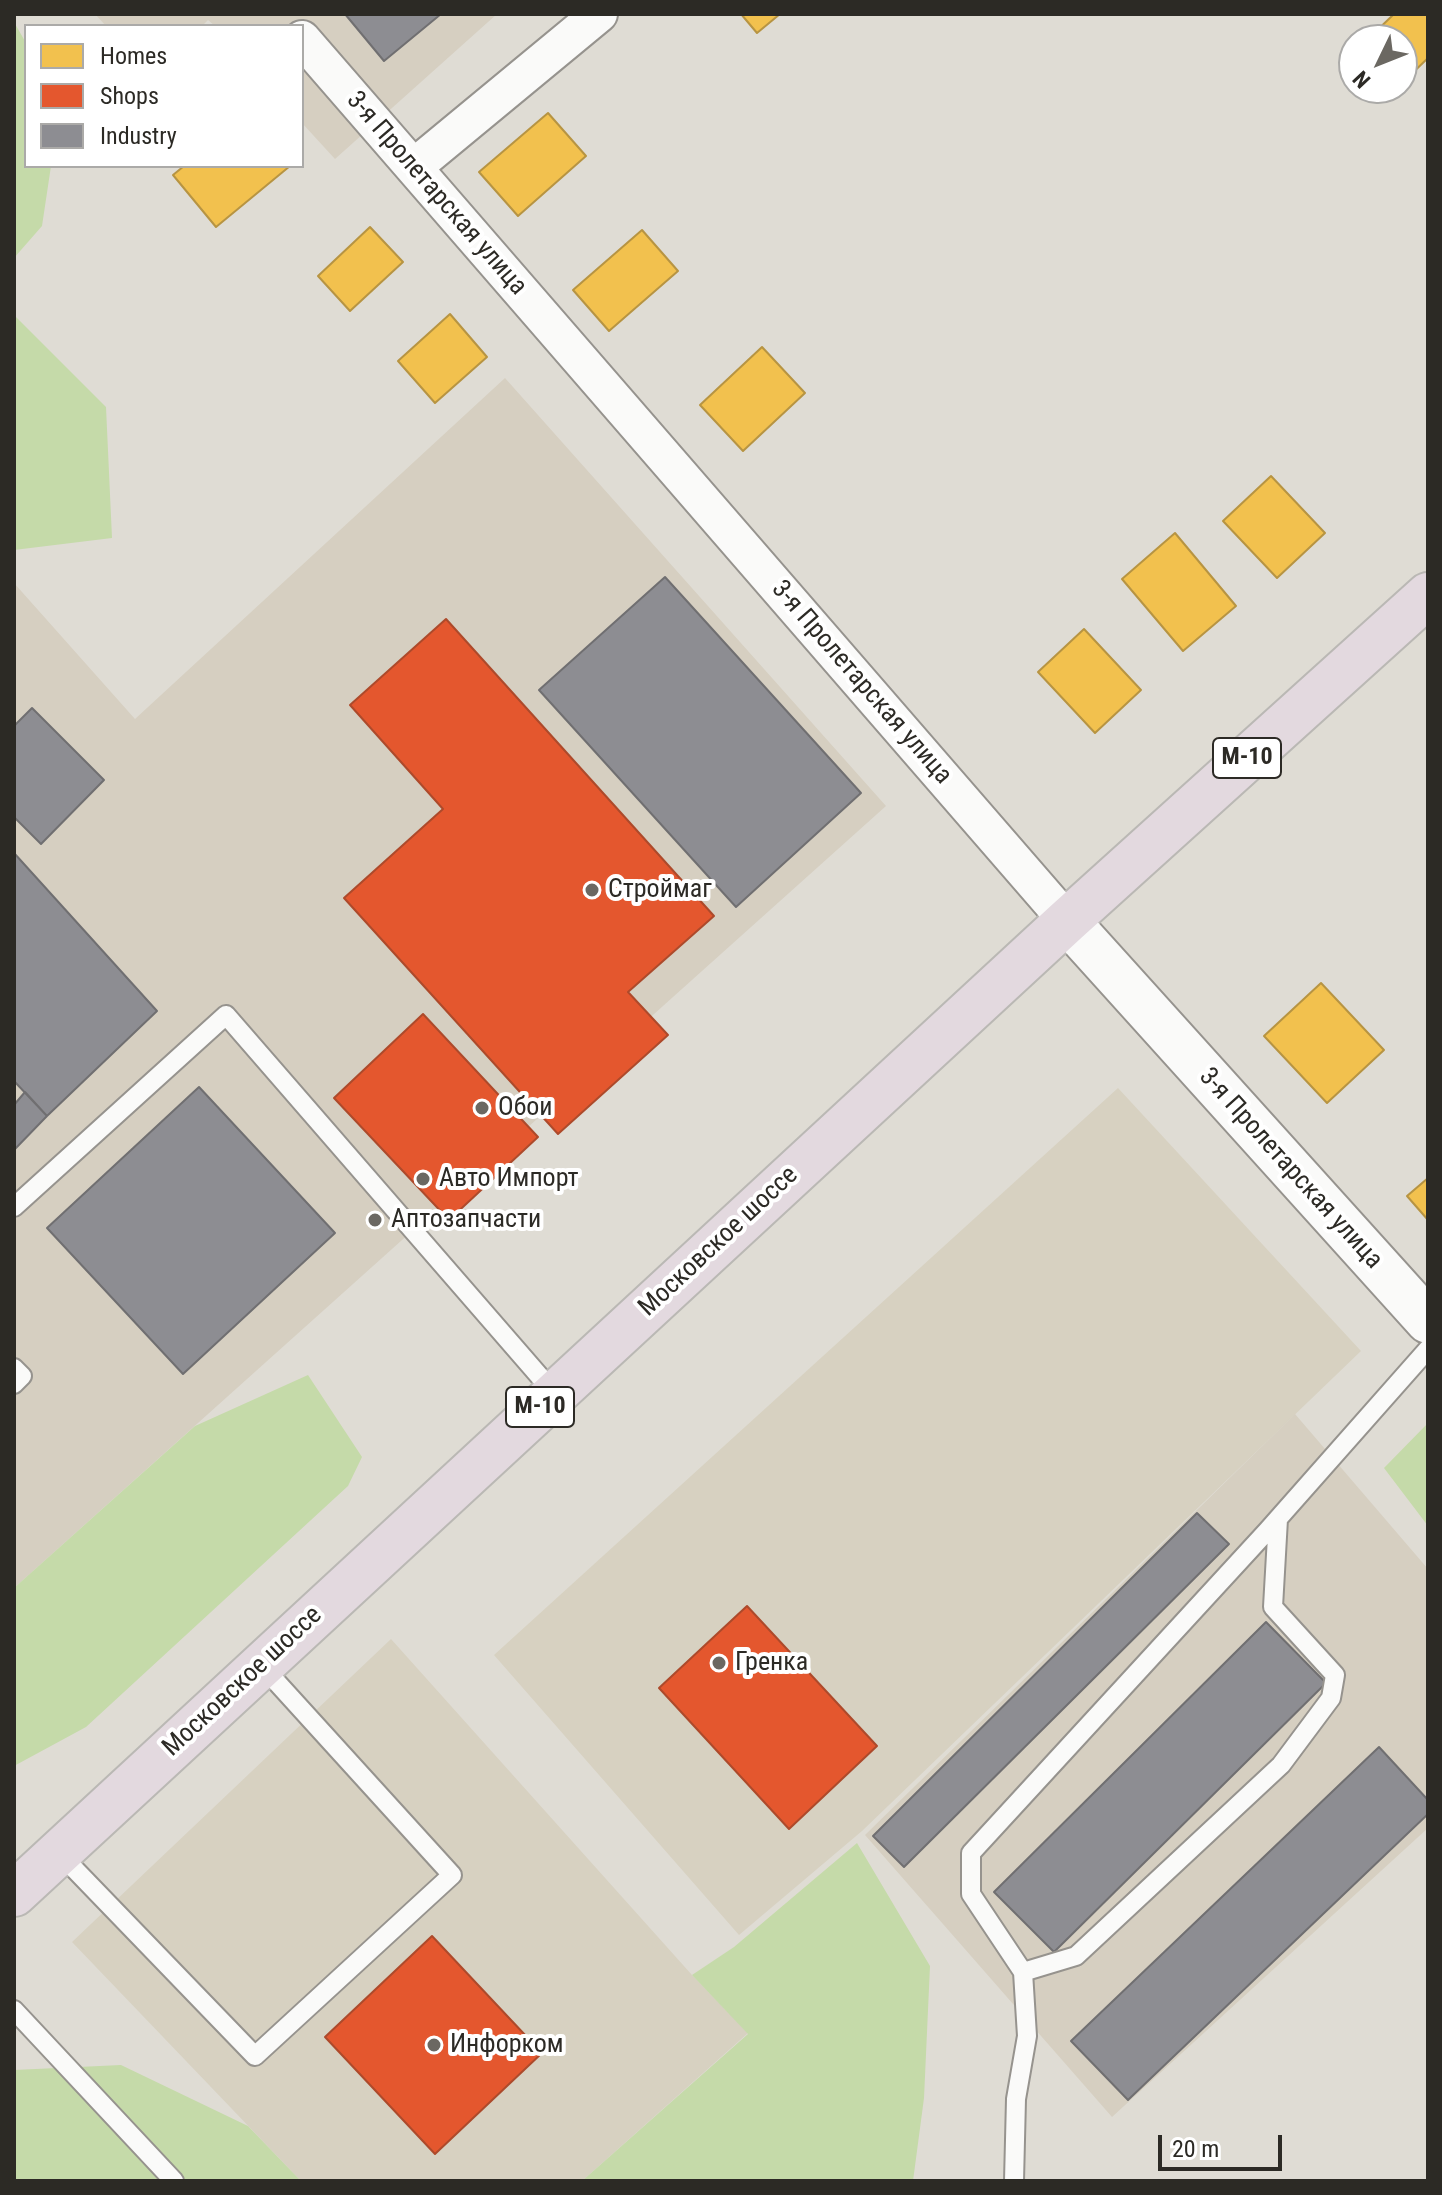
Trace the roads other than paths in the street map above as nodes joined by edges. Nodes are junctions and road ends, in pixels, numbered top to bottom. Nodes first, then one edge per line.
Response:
1 (599, 14) edge
2 (304, 41) edge
3 (414, 167) junction
4 (1428, 595) edge
5 (1067, 921) junction
6 (14, 1207) edge
7 (1428, 1321) edge
8 (1428, 1349) edge
9 (14, 1368) edge
10 (14, 1384) edge
11 (555, 1394) junction
12 (1278, 1519) junction
13 (261, 1665) junction
14 (59, 1853) junction
15 (14, 1894) edge
16 (1023, 1972) junction
17 (14, 2010) edge
18 (174, 2181) edge
19 (1014, 2181) edge

1 - 3 street
2 - 3 street, 3-я Пролетарская улица
3 - 5 street, 3-я Пролетарская улица
4 - 5 highway, Московское шоссе / М-10
5 - 7 street, 3-я Пролетарская улица
5 - 11 highway, Московское шоссе / М-10
6 - 11 lane
8 - 12 lane
9 - 10 lane
11 - 13 highway, Московское шоссе / М-10
12 - 16 lane
12 - 16 lane
13 - 14 highway, Московское шоссе / М-10
13 - 14 lane
14 - 15 highway, Московское шоссе / М-10
16 - 19 lane
17 - 18 lane

